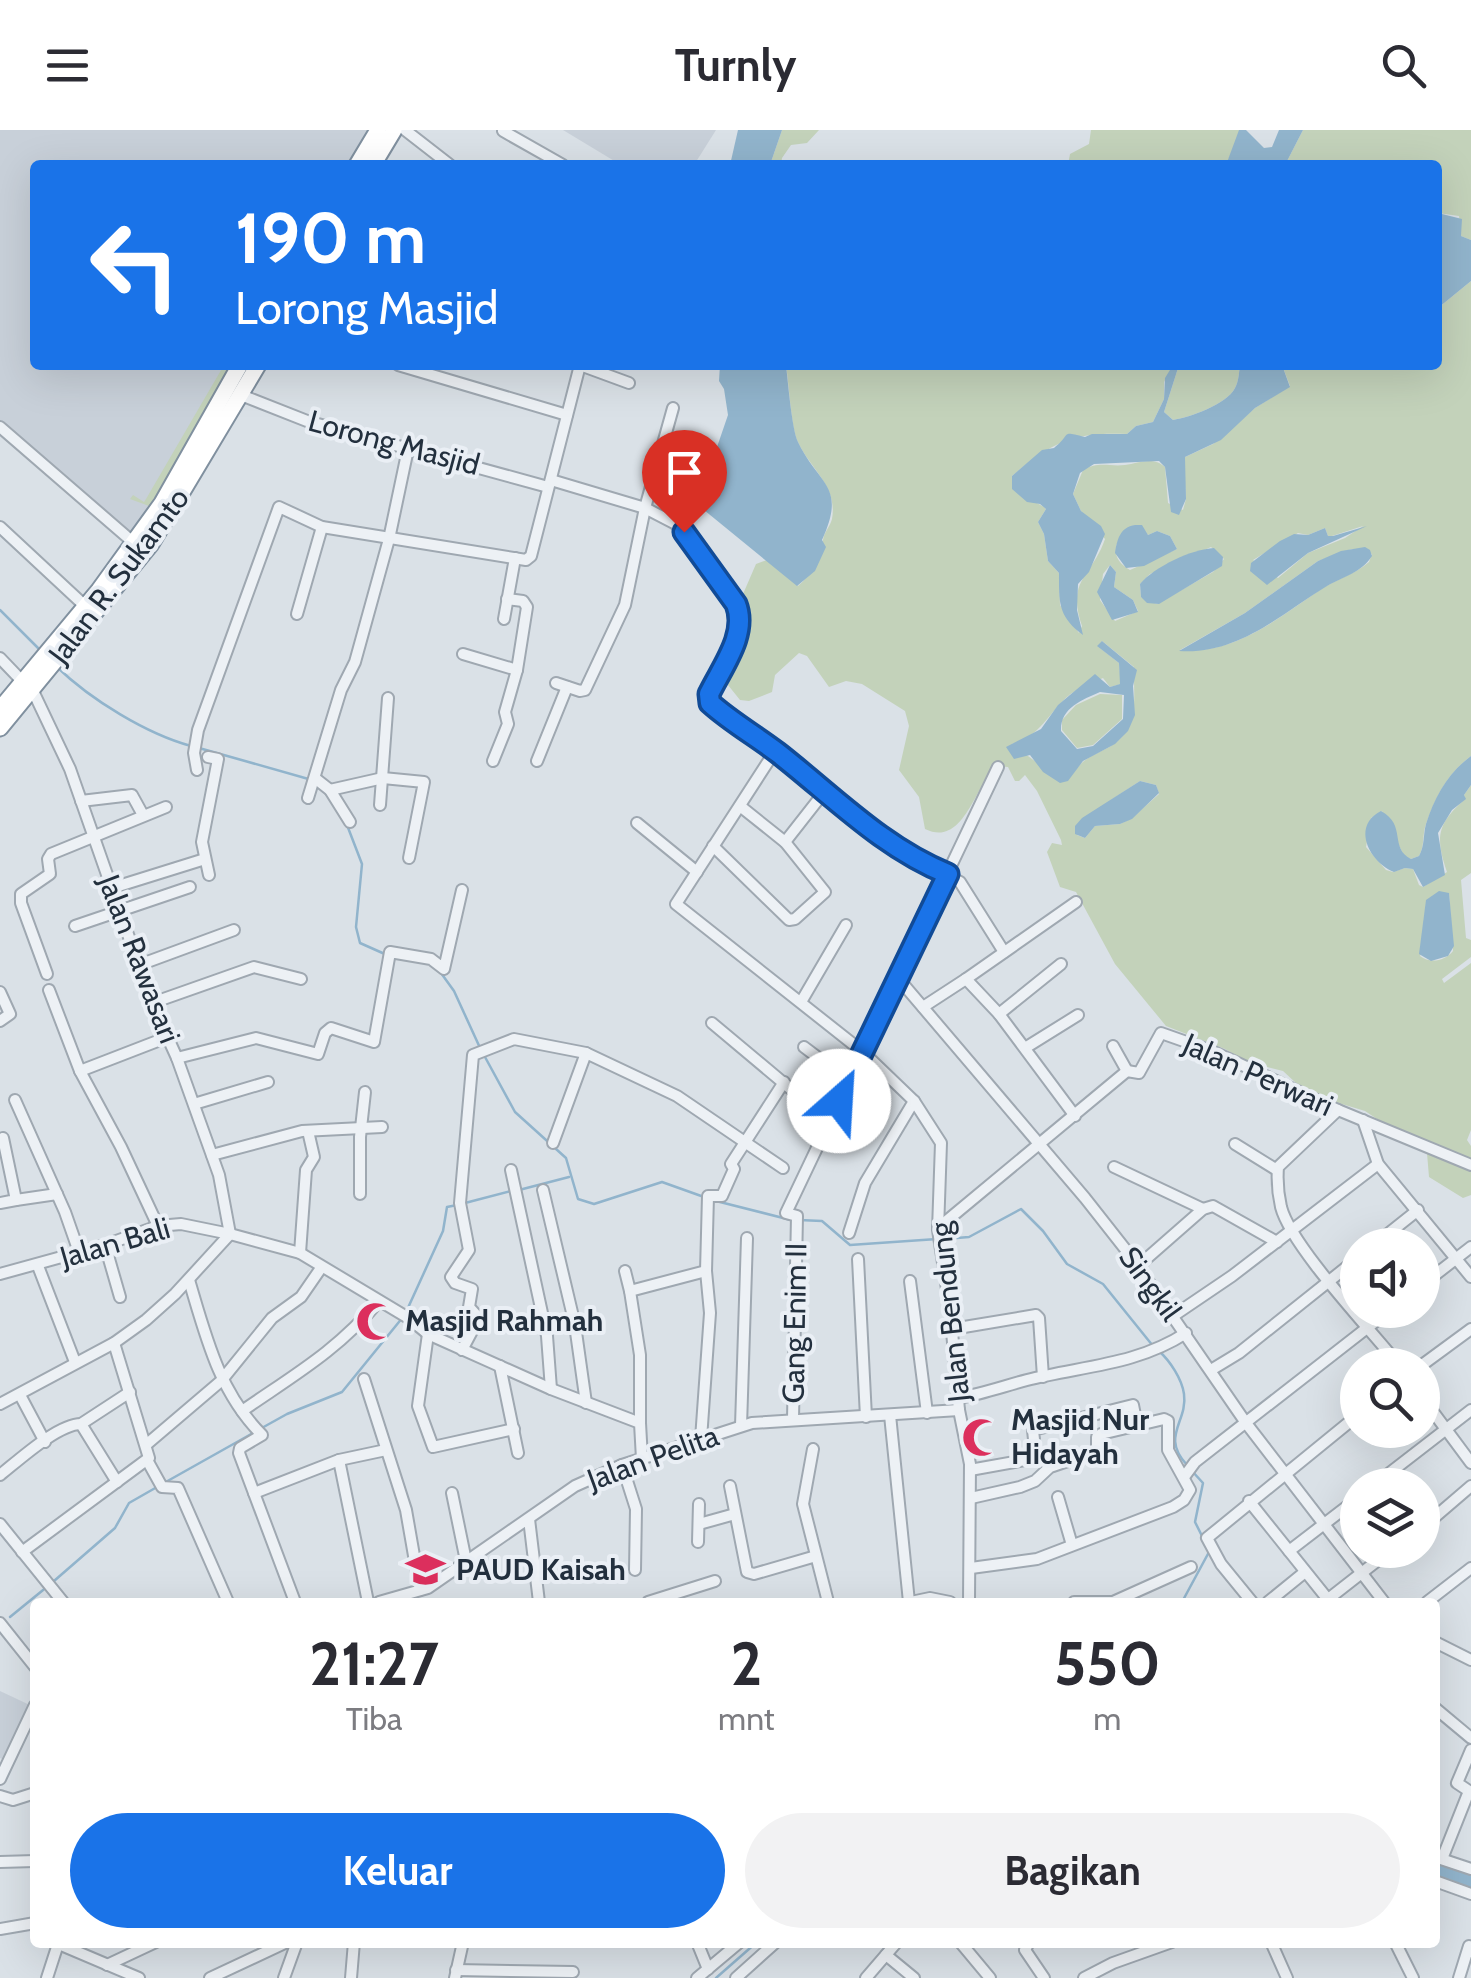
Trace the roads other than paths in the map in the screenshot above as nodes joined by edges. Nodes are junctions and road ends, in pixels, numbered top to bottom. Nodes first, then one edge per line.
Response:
1 (378, 130) edge
2 (394, 130) edge
3 (405, 130) edge
4 (503, 131) edge
5 (360, 160) edge
6 (375, 160) edge
7 (444, 160) edge
8 (545, 160) edge
9 (237, 370) edge
10 (255, 370) edge
11 (424, 370) edge
12 (579, 370) edge
13 (594, 370) edge
14 (629, 383) dead end
15 (241, 395) junction
16 (673, 408) dead end
17 (567, 415) junction
18 (0, 427) edge
19 (408, 448) junction
20 (550, 484) junction
21 (645, 508) junction
22 (0, 527) edge
23 (322, 527) junction
24 (390, 539) junction
25 (134, 543) junction
26 (516, 558) junction
27 (507, 599) junction
28 (84, 606) junction
29 (296, 614) dead end
30 (504, 619) dead end
31 (59, 646) junction
32 (463, 654) dead end
33 (0, 658) edge
34 (518, 670) junction
35 (27, 682) junction
36 (388, 698) dead end
37 (0, 709) edge
38 (0, 728) edge
39 (776, 751) junction
40 (208, 757) dead end
41 (537, 760) dead end
42 (493, 761) dead end
43 (998, 767) dead end
44 (196, 770) dead end
45 (383, 778) junction
46 (330, 790) junction
47 (825, 791) junction
48 (81, 801) junction
49 (380, 805) dead end
50 (740, 806) junction
51 (166, 807) dead end
52 (144, 816) junction
53 (350, 822) dead end
54 (638, 823) dead end
55 (92, 836) junction
56 (785, 842) junction
57 (713, 846) junction
58 (409, 858) dead end
59 (205, 859) junction
60 (696, 872) junction
61 (948, 874) junction
62 (209, 875) dead end
63 (190, 887) dead end
64 (112, 888) junction
65 (462, 890) dead end
66 (1076, 902) dead end
67 (120, 910) junction
68 (846, 925) dead end
69 (75, 926) dead end
70 (234, 930) dead end
71 (1004, 952) junction
72 (139, 964) junction
73 (1061, 964) dead end
74 (46, 974) dead end
75 (898, 978) junction
76 (300, 979) dead end
77 (966, 979) junction
78 (49, 990) dead end
79 (0, 992) edge
80 (801, 1002) junction
81 (152, 1003) junction
82 (923, 1007) junction
83 (1000, 1014) junction
84 (1078, 1016) dead end
85 (0, 1022) edge
86 (712, 1023) dead end
87 (168, 1037) junction
88 (804, 1046) dead end
89 (1113, 1046) dead end
90 (1025, 1048) junction
91 (863, 1052) junction
92 (586, 1053) junction
93 (177, 1058) junction
94 (80, 1071) junction
95 (1127, 1071) junction
96 (849, 1081) junction
97 (268, 1082) dead end
98 (784, 1082) junction
99 (365, 1092) dead end
100 (15, 1100) dead end
101 (914, 1101) junction
102 (194, 1104) junction
103 (1338, 1110) junction
104 (1075, 1116) junction
105 (1363, 1120) junction
106 (829, 1121) junction
107 (361, 1126) junction
108 (382, 1127) dead end
109 (308, 1131) junction
110 (3, 1138) dead end
111 (746, 1142) junction
112 (553, 1143) dead end
113 (1235, 1144) dead end
114 (1040, 1145) junction
115 (212, 1154) junction
116 (1378, 1164) junction
117 (1471, 1165) edge
118 (1114, 1167) dead end
119 (783, 1168) dead end
120 (511, 1170) dead end
121 (1277, 1170) junction
122 (542, 1190) dead end
123 (57, 1194) junction
124 (360, 1194) dead end
125 (16, 1200) junction
126 (0, 1203) edge
127 (1202, 1209) junction
128 (1418, 1210) junction
129 (158, 1226) junction
130 (1395, 1228) edge
131 (938, 1229) junction
132 (1292, 1230) junction
133 (850, 1233) dead end
134 (230, 1234) junction
135 (747, 1238) dead end
136 (1278, 1242) junction
137 (104, 1246) junction
138 (1471, 1247) edge
139 (79, 1252) junction
140 (300, 1253) junction
141 (1457, 1257) junction
142 (858, 1259) dead end
143 (38, 1266) junction
144 (1138, 1266) junction
145 (321, 1268) junction
146 (625, 1270) dead end
147 (1440, 1270) edge
148 (706, 1271) junction
149 (1340, 1272) edge
150 (0, 1274) edge
151 (1471, 1277) edge
152 (188, 1280) junction
153 (1330, 1280) junction
154 (910, 1281) dead end
155 (630, 1291) junction
156 (1340, 1293) edge
157 (120, 1297) dead end
158 (379, 1302) junction
159 (1172, 1316) junction
160 (1368, 1328) joint
161 (952, 1329) junction
162 (1471, 1329) edge
163 (1186, 1333) junction
164 (428, 1334) junction
165 (114, 1343) junction
166 (1385, 1348) edge
167 (462, 1350) junction
168 (1440, 1352) edge
169 (76, 1362) junction
170 (500, 1366) junction
171 (1212, 1370) junction
172 (1043, 1376) junction
173 (364, 1379) dead end
174 (221, 1381) junction
175 (550, 1389) junction
176 (130, 1392) junction
177 (20, 1395) junction
178 (586, 1403) junction
179 (0, 1404) edge
180 (959, 1404) junction
181 (1471, 1410) edge
182 (242, 1411) junction
183 (926, 1413) junction
184 (890, 1416) junction
185 (866, 1417) junction
186 (793, 1418) junction
187 (1440, 1422) edge
188 (640, 1423) junction
189 (1246, 1423) junction
190 (81, 1424) junction
191 (1137, 1425) junction
192 (741, 1426) junction
193 (514, 1429) junction
194 (1340, 1430) edge
195 (1446, 1430) junction
196 (701, 1439) junction
197 (45, 1442) junction
198 (147, 1444) junction
199 (814, 1449) dead end
200 (386, 1450) junction
201 (518, 1453) dead end
202 (642, 1459) junction
203 (147, 1460) junction
204 (340, 1460) junction
205 (1471, 1464) edge
206 (622, 1465) junction
207 (1396, 1468) edge
208 (970, 1470) junction
209 (1188, 1472) junction
210 (1284, 1473) junction
211 (0, 1475) edge
212 (118, 1482) junction
213 (730, 1486) dead end
214 (1471, 1486) edge
215 (452, 1493) dead end
216 (254, 1494) junction
217 (971, 1498) junction
218 (1058, 1498) dead end
219 (1250, 1501) junction
220 (698, 1504) dead end
221 (1340, 1512) edge
222 (1440, 1513) edge
223 (735, 1514) junction
224 (529, 1519) junction
225 (0, 1524) edge
226 (699, 1524) junction
227 (1324, 1524) junction
228 (698, 1542) dead end
229 (1072, 1545) junction
230 (1288, 1551) junction
231 (22, 1552) junction
232 (816, 1556) junction
233 (466, 1561) junction
234 (1191, 1566) dead end
235 (971, 1568) junction
236 (1364, 1568) edge
237 (1471, 1568) edge
238 (635, 1570) dead end
239 (1360, 1571) junction
240 (1305, 1572) junction
241 (715, 1581) dead end
242 (424, 1589) junction
243 (60, 1598) edge
244 (226, 1598) edge
245 (293, 1598) edge
246 (367, 1598) edge
247 (393, 1598) edge
248 (430, 1598) edge
249 (539, 1598) edge
250 (661, 1598) edge
251 (827, 1598) edge
252 (910, 1598) edge
253 (969, 1598) edge
254 (1123, 1598) edge
255 (1249, 1598) edge
256 (1273, 1598) edge
257 (1326, 1598) edge
258 (1331, 1598) edge
259 (1381, 1598) edge
260 (1432, 1598) edge
261 (0, 1623) edge
262 (1440, 1644) edge
263 (1471, 1660) edge
264 (30, 1662) edge
265 (1440, 1712) edge
266 (30, 1716) edge
267 (1471, 1738) edge
268 (1471, 1750) edge
269 (0, 1779) edge
270 (30, 1795) edge
271 (0, 1796) edge
272 (1440, 1854) edge
273 (1440, 1859) edge
274 (30, 1861) edge
275 (0, 1862) edge
276 (1471, 1869) edge
277 (1440, 1883) edge
278 (1471, 1894) edge
279 (29, 1924) edge
280 (0, 1929) edge
281 (1469, 1946) edge
282 (55, 1948) edge
283 (68, 1948) edge
284 (143, 1948) edge
285 (274, 1948) edge
286 (295, 1948) edge
287 (354, 1948) edge
288 (462, 1948) edge
289 (700, 1948) edge
290 (733, 1948) edge
291 (769, 1948) edge
292 (892, 1948) edge
293 (965, 1948) edge
294 (1024, 1948) edge
295 (1155, 1948) edge
296 (1274, 1948) edge
297 (1398, 1948) edge
298 (886, 1955) junction
299 (1468, 1961) edge
300 (107, 1965) junction
301 (1108, 1965) junction
302 (708, 1969) junction
303 (573, 1972) dead end
304 (456, 1974) edge
305 (131, 1977) edge
306 (47, 1978) edge
307 (210, 1978) edge
308 (284, 1978) edge
309 (351, 1978) edge
310 (698, 1978) edge
311 (736, 1978) edge
312 (866, 1978) edge
313 (914, 1978) edge
314 (990, 1978) edge
315 (1044, 1978) edge
316 (1084, 1978) edge
317 (1112, 1978) edge
318 (1287, 1978) edge
319 (1412, 1978) edge
320 (1459, 1978) edge

1 - 5 highway
2 - 6 highway
3 - 7 street
4 - 8 street
9 - 25 highway, Jalan R. Sukamto
10 - 15 highway, Jalan R. Sukamto
11 - 17 street
12 - 17 street
13 - 14 street
15 - 19 street, Lorong Masjid
15 - 31 highway, Jalan R. Sukamto
16 - 21 street
17 - 20 street
18 - 25 street
19 - 20 street, Lorong Masjid
19 - 24 street
20 - 21 street, Lorong Masjid
20 - 26 street
21 - 39 street, Lorong Masjid
21 - 41 street
22 - 28 street
23 - 24 street
23 - 29 street
23 - 44 street
24 - 26 street
24 - 46 street
25 - 28 highway, Jalan R. Sukamto
26 - 27 street
27 - 30 street
27 - 34 street
28 - 31 highway, Jalan R. Sukamto
31 - 35 highway, Jalan R. Sukamto
31 - 35 highway, Jalan R. Sukamto
32 - 34 street
33 - 35 street, Jalan Rawasari
34 - 42 street
35 - 37 highway, Jalan R. Sukamto
35 - 38 highway, Jalan R. Sukamto
35 - 48 street, Jalan Rawasari
36 - 45 street
39 - 47 street, Lorong Masjid
39 - 50 street
40 - 59 street
43 - 61 street
45 - 46 street
45 - 49 street
45 - 58 street
46 - 53 street
47 - 56 street
47 - 61 street, Lorong Masjid
48 - 52 street
48 - 55 street, Jalan Rawasari
50 - 56 street
50 - 57 street
51 - 52 street
52 - 55 street
54 - 60 street
55 - 64 street, Jalan Rawasari
55 - 74 street
56 - 57 street
57 - 60 street
59 - 62 street
59 - 64 street
60 - 80 street, Jalan Bendung
61 - 71 street
61 - 75 street
63 - 67 street
64 - 67 street, Jalan Rawasari
65 - 93 street
66 - 71 street
67 - 69 street
67 - 72 street, Jalan Rawasari
68 - 80 street
70 - 72 street
71 - 77 street
72 - 81 street, Jalan Rawasari
73 - 83 street
75 - 82 street, Singkil
75 - 91 street
76 - 81 street
77 - 82 street
77 - 83 street
78 - 94 street
79 - 85 street
80 - 91 street, Jalan Bendung
81 - 87 street, Jalan Rawasari
82 - 114 street, Singkil
83 - 90 street
84 - 90 street
86 - 98 street
87 - 93 street, Jalan Rawasari
87 - 94 street
88 - 96 street
89 - 95 street
90 - 104 street
91 - 96 street
91 - 101 street, Jalan Bendung
92 - 111 street
92 - 112 street
92 - 167 street
93 - 102 street, Jalan Rawasari
94 - 129 street
95 - 103 street, Jalan Perwari
95 - 104 street, Jalan Perwari
96 - 106 street
97 - 102 street
98 - 106 street
98 - 111 street
99 - 107 street
100 - 123 street
101 - 131 street, Jalan Bendung
101 - 133 street
102 - 115 street, Jalan Rawasari
103 - 105 street, Jalan Perwari
103 - 121 street
104 - 114 street, Jalan Perwari
105 - 116 street
105 - 117 street, Jalan Perwari
106 - 186 street, Gang Enim II
107 - 108 street
107 - 109 street
107 - 124 street
109 - 115 street
109 - 140 street
110 - 125 street
111 - 119 street
111 - 148 street
113 - 121 street
114 - 131 street, Jalan Perwari
114 - 144 street, Singkil
115 - 134 street, Jalan Rawasari
116 - 128 street
116 - 132 street
118 - 127 street
120 - 175 street
121 - 132 street
122 - 178 street
123 - 125 street
123 - 139 street
125 - 126 street
127 - 136 street
127 - 144 street
128 - 130 street
128 - 141 street
129 - 134 street, Jalan Bali
129 - 137 street, Jalan Bali
131 - 161 street, Jalan Bendung
132 - 136 street
132 - 153 street
134 - 140 street, Jalan Bali
134 - 152 street
135 - 192 street
136 - 159 street
137 - 139 street, Jalan Bali
137 - 157 street
138 - 141 street
139 - 143 street, Jalan Bali
140 - 145 street
141 - 147 street
141 - 151 street
142 - 185 street
143 - 150 street, Jalan Bali
143 - 169 street
144 - 159 street, Singkil
145 - 158 street
145 - 174 street
146 - 155 street
148 - 155 street
148 - 196 street
149 - 153 street
152 - 165 street
152 - 174 street
153 - 156 street
153 - 171 street
154 - 183 street
155 - 188 street
158 - 164 street
158 - 182 street
159 - 163 street, Singkil
160 - 166 street
160 - 189 street
161 - 172 street
161 - 180 street, Jalan Bendung
162 - 168 street
163 - 171 street, Singkil
163 - 172 street, Jalan Pelita
164 - 167 street
164 - 193 street
165 - 169 street
165 - 176 street
167 - 170 street
169 - 177 street
170 - 175 street
170 - 193 street
171 - 189 street, Singkil
172 - 180 street, Jalan Pelita
173 - 200 street
174 - 182 street
174 - 198 street
175 - 178 street
176 - 190 street
176 - 198 street
177 - 179 street
177 - 197 street
178 - 188 street
180 - 183 street, Jalan Pelita
180 - 208 street, Jalan Bendung
181 - 195 street
182 - 216 street
183 - 184 street, Jalan Pelita
184 - 185 street, Jalan Pelita
184 - 252 street
185 - 186 street, Jalan Pelita
186 - 192 street, Jalan Pelita
187 - 195 street
188 - 202 street
189 - 209 street
189 - 210 street, Singkil
190 - 197 street
190 - 212 street
191 - 208 street
191 - 209 street
191 - 217 street
192 - 196 street, Jalan Pelita
193 - 201 street
194 - 210 street
195 - 205 street
195 - 207 street
196 - 202 street, Jalan Pelita
197 - 211 street
198 - 203 street
199 - 232 street
200 - 204 street
200 - 242 street
202 - 206 street, Jalan Pelita
203 - 212 street
203 - 244 street
204 - 216 street
204 - 246 street
206 - 224 street, Jalan Pelita
206 - 238 street
208 - 217 street, Jalan Bendung
209 - 229 street
210 - 219 street
210 - 227 street, Singkil
212 - 231 street
213 - 223 street
214 - 222 street
215 - 233 street
216 - 245 street
217 - 235 street, Jalan Bendung
218 - 229 street
219 - 230 street
219 - 255 street
220 - 226 street
221 - 227 street
223 - 226 street
223 - 232 street
224 - 233 street, Jalan Pelita
224 - 249 street
225 - 231 street
226 - 228 street
227 - 230 street
227 - 239 street, Singkil
229 - 235 street
230 - 240 street
231 - 243 street
232 - 251 street
233 - 242 street, Jalan Pelita
234 - 254 street
235 - 253 street, Jalan Bendung
236 - 239 street
237 - 260 street
239 - 258 street
239 - 259 street, Singkil
240 - 256 street
240 - 257 street
241 - 250 street
242 - 247 street, Jalan Pelita
242 - 248 street
261 - 264 street
262 - 263 street
265 - 267 street
266 - 269 street
268 - 272 street
270 - 271 street
273 - 276 street
274 - 275 street
277 - 278 street
279 - 280 street
281 - 299 street
282 - 306 street
283 - 300 street
284 - 300 street
285 - 307 street
286 - 308 street
287 - 309 street
288 - 304 street
289 - 302 street
290 - 302 street
291 - 311 street
292 - 298 street
293 - 314 street
294 - 315 street
295 - 301 street
296 - 318 street
297 - 319 street
298 - 312 street
298 - 313 street
299 - 320 street
300 - 305 street
301 - 316 street
301 - 317 street
302 - 310 street
303 - 304 street

